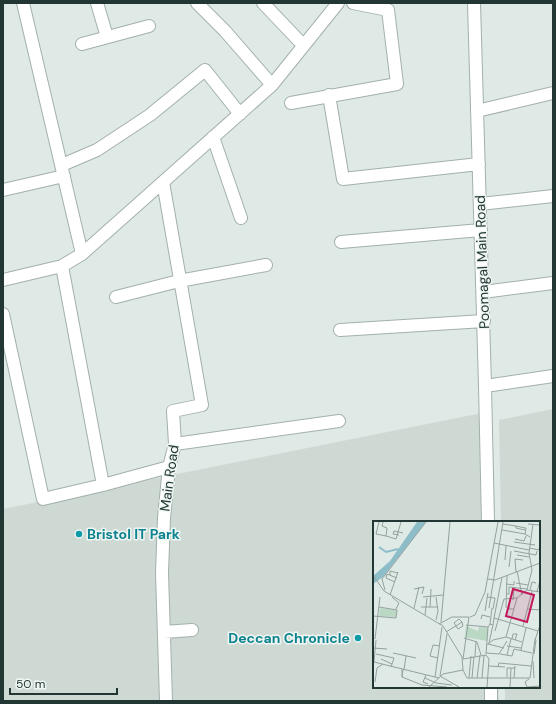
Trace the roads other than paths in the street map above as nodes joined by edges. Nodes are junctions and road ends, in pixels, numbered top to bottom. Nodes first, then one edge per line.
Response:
1 (23, 3) edge
2 (97, 3) edge
3 (197, 3) edge
4 (263, 3) edge
5 (353, 3) edge
6 (474, 3) edge
7 (332, 5) edge
8 (149, 26) dead end
9 (107, 37) junction
10 (82, 44) dead end
11 (304, 45) junction
12 (272, 85) junction
13 (553, 93) edge
14 (329, 95) junction
15 (292, 103) dead end
16 (477, 111) junction
17 (240, 114) junction
18 (213, 137) junction
19 (479, 164) junction
20 (63, 170) junction
21 (163, 182) junction
22 (3, 190) edge
23 (553, 196) edge
24 (480, 204) junction
25 (241, 218) dead end
26 (481, 230) junction
27 (341, 242) dead end
28 (82, 254) junction
29 (266, 265) dead end
30 (62, 266) junction
31 (3, 280) edge
32 (180, 281) junction
33 (553, 283) edge
34 (483, 292) junction
35 (116, 297) dead end
36 (3, 314) edge
37 (484, 321) junction
38 (340, 330) dead end
39 (553, 376) edge
40 (485, 386) junction
41 (339, 421) dead end
42 (175, 444) junction
43 (169, 467) junction
44 (103, 485) junction
45 (488, 521) edge
46 (192, 630) dead end
47 (164, 632) junction
48 (491, 688) edge
49 (166, 701) edge
50 (491, 701) edge

1 - 20 street
2 - 9 street
3 - 12 street
4 - 11 street
5 - 14 street
6 - 16 street, Poomagal Main Road
7 - 11 street
8 - 9 street
9 - 10 street
11 - 12 street
12 - 17 street
13 - 16 street
14 - 15 street
14 - 19 street
16 - 19 street, Poomagal Main Road
17 - 18 street
17 - 20 street
18 - 21 street
18 - 25 street
19 - 24 street, Poomagal Main Road
20 - 22 street
20 - 28 street
21 - 28 street
21 - 32 street
23 - 24 street
24 - 26 street, Poomagal Main Road
26 - 27 street
26 - 34 street, Poomagal Main Road
28 - 30 street
29 - 32 street
30 - 31 street
30 - 44 street
32 - 35 street
32 - 42 street, Main Road
33 - 34 street
34 - 37 street, Poomagal Main Road
36 - 44 street
37 - 38 street
37 - 40 street, Poomagal Main Road
39 - 40 street
40 - 45 street, Poomagal Main Road
41 - 42 street
42 - 43 street, Main Road
43 - 44 street
43 - 47 street, Main Road
46 - 47 street
47 - 49 street, Main Road
48 - 50 street

